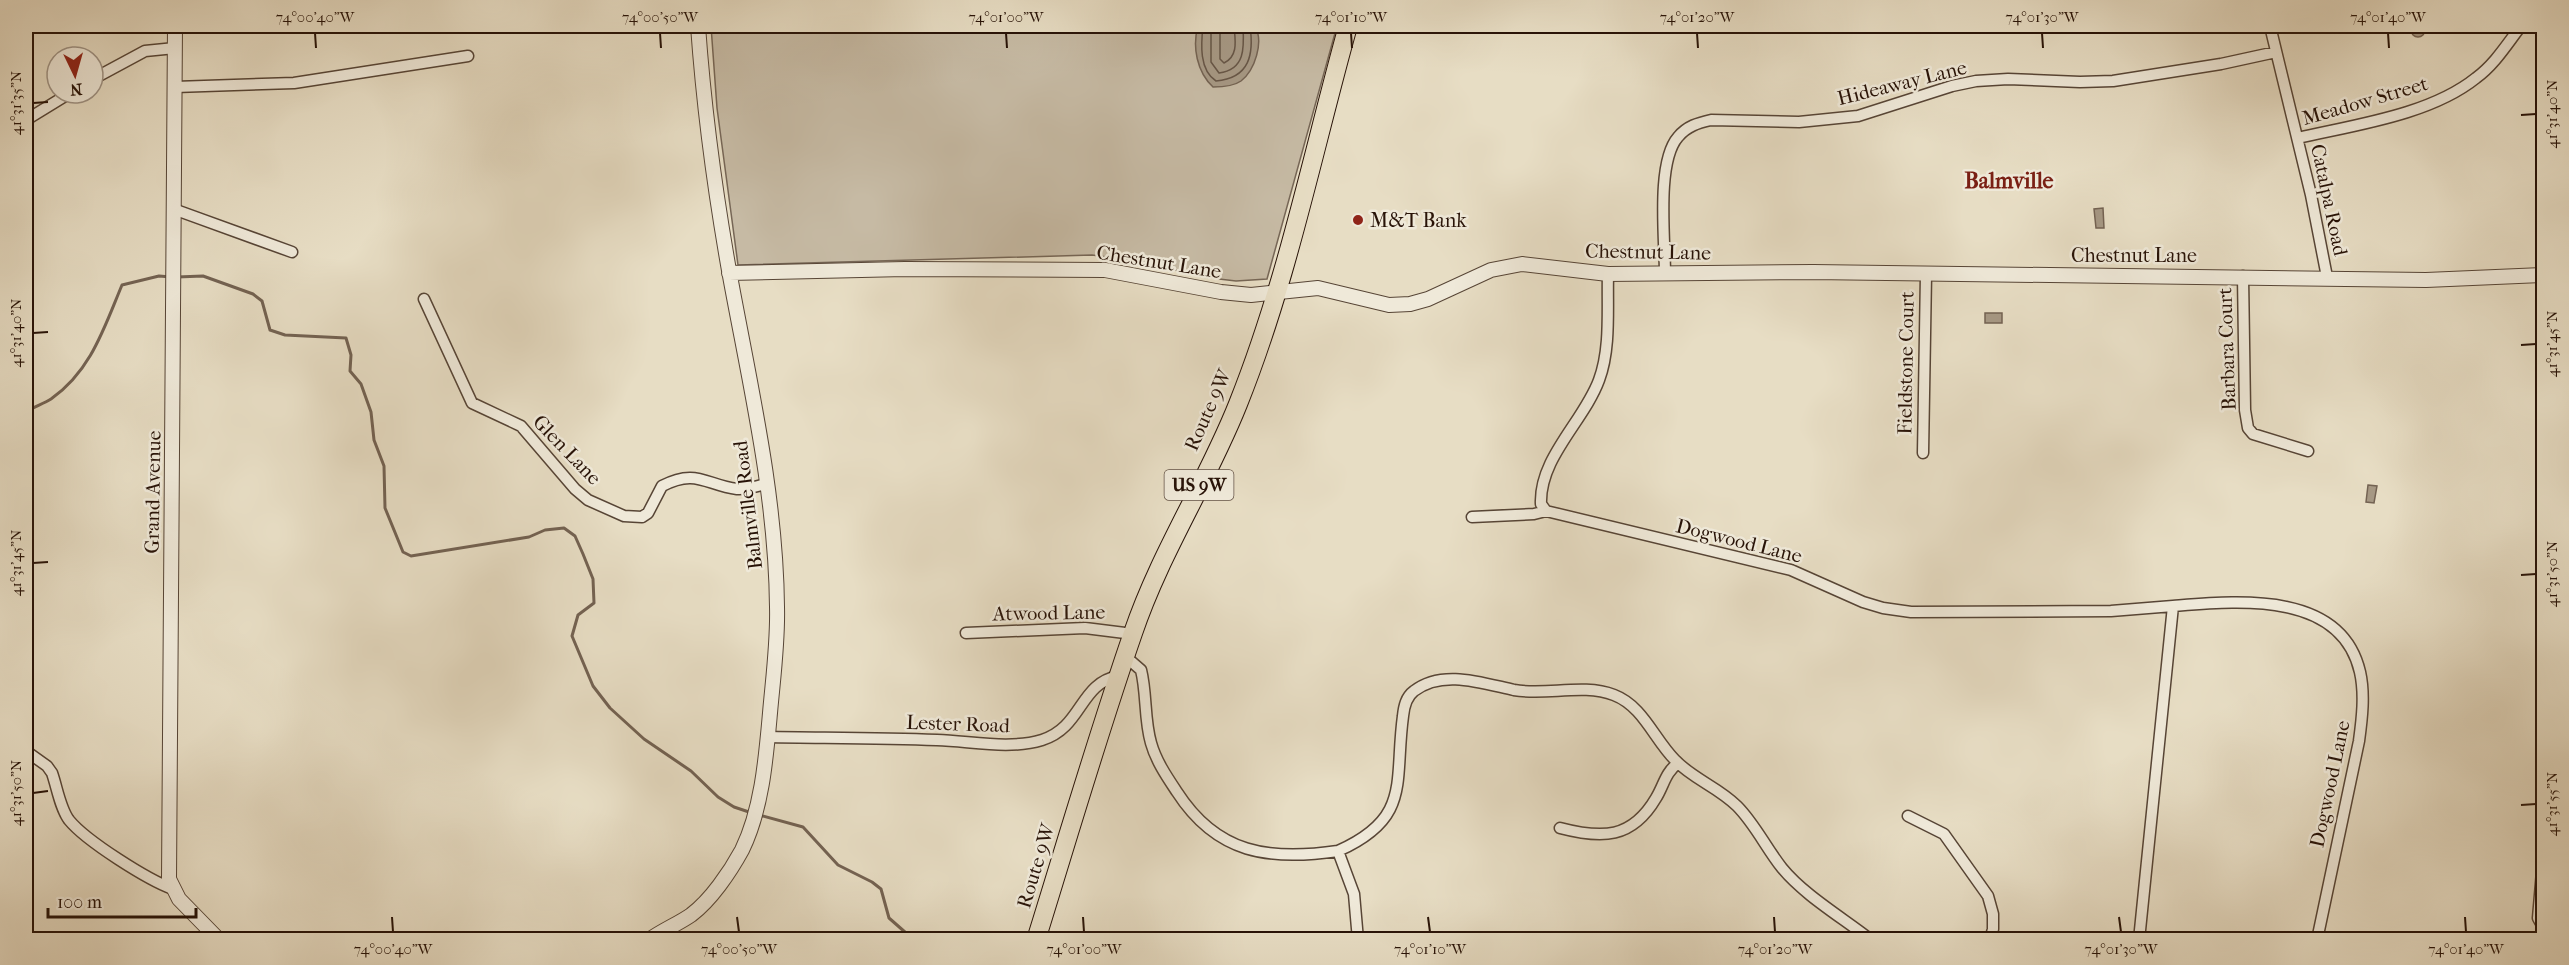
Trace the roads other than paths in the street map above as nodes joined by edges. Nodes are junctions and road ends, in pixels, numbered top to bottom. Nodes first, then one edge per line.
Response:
1 (175, 26) edge
2 (698, 26) edge
3 (1348, 26) edge
4 (2270, 26) edge
5 (2521, 26) edge
6 (175, 48) junction
7 (2276, 52) junction
8 (468, 56) dead end
9 (105, 73) edge
10 (175, 87) junction
11 (50, 105) edge
12 (26, 120) edge
13 (2298, 138) junction
14 (176, 210) junction
15 (292, 252) dead end
16 (729, 273) junction
17 (1608, 274) junction
18 (1665, 274) junction
19 (1926, 274) junction
20 (2544, 275) edge
21 (2243, 276) junction
22 (2327, 278) junction
23 (1276, 292) junction
24 (424, 299) dead end
25 (2308, 451) dead end
26 (1923, 453) dead end
27 (766, 484) junction
28 (1546, 511) junction
29 (1472, 517) dead end
30 (2173, 606) junction
31 (966, 633) dead end
32 (1133, 634) junction
33 (1126, 657) junction
34 (1119, 676) junction
35 (768, 737) junction
36 (26, 751) edge
37 (1678, 763) junction
38 (1908, 816) dead end
39 (1560, 828) dead end
40 (2544, 848) edge
41 (1338, 851) junction
42 (173, 889) junction
43 (2544, 929) edge
44 (219, 939) edge
45 (649, 939) edge
46 (1036, 939) edge
47 (1358, 939) edge
48 (1870, 939) edge
49 (1989, 939) edge
50 (2139, 939) edge
51 (2318, 939) edge

1 - 6 street, Grand Avenue
2 - 16 street, Balmville Road
3 - 23 highway, Route 9W / US 9W
4 - 7 street, Catalpa Road
5 - 13 street, Meadow Street
6 - 9 street
6 - 10 street, Grand Avenue
7 - 13 street, Catalpa Road
7 - 18 street, Hideaway Lane
8 - 10 street
10 - 14 street, Grand Avenue
11 - 12 street
13 - 22 street, Catalpa Road
14 - 15 street
14 - 42 street, Grand Avenue
16 - 23 street, Chestnut Lane
16 - 27 street, Balmville Road
17 - 18 street, Chestnut Lane
17 - 23 street, Chestnut Lane
17 - 28 street
18 - 19 street, Chestnut Lane
19 - 21 street, Chestnut Lane
19 - 26 street, Fieldstone Court
20 - 22 street, Chestnut Lane
21 - 22 street, Chestnut Lane
21 - 25 street, Barbara Court
23 - 32 highway, Route 9W / US 9W
24 - 27 street, Glen Lane
27 - 35 street, Balmville Road
28 - 29 street
28 - 30 street, Dogwood Lane
30 - 50 street
30 - 51 street, Dogwood Lane
31 - 32 street, Atwood Lane
32 - 33 highway, Route 9W / US 9W
33 - 34 highway, Route 9W / US 9W
33 - 41 street
34 - 35 street, Lester Road
34 - 46 highway, Route 9W / US 9W
35 - 45 street, Balmville Road
36 - 42 street
37 - 39 street
37 - 41 street
37 - 48 street
38 - 49 street
40 - 43 street
41 - 47 street
42 - 44 street

